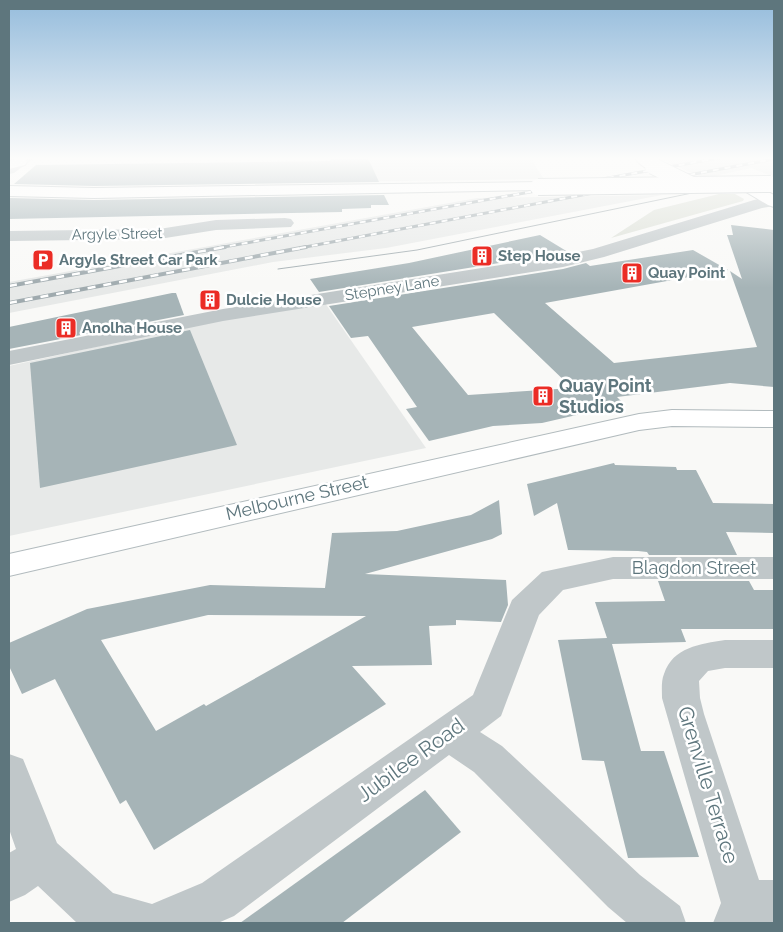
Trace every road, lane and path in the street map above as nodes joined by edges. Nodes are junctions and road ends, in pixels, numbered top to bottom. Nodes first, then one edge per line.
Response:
1 (750, 201) edge
2 (285, 223) dead end
3 (9, 236) edge
4 (9, 358) edge
5 (774, 419) edge
6 (9, 565) edge
7 (613, 568) joint
8 (774, 568) edge
9 (774, 654) edge
10 (448, 733) junction
11 (9, 772) edge
12 (25, 868) edge
13 (751, 910) edge
14 (142, 923) edge
15 (162, 923) edge
16 (663, 923) edge

1 - 4 street, Stepney Lane
2 - 3 street, Argyle Street
5 - 6 main road, Melbourne Street
7 - 8 street, Blagdon Street
7 - 10 street, Jubilee Road
9 - 13 street, Grenville Terrace
10 - 15 street, Jubilee Road
10 - 16 street
11 - 12 street
12 - 14 street

